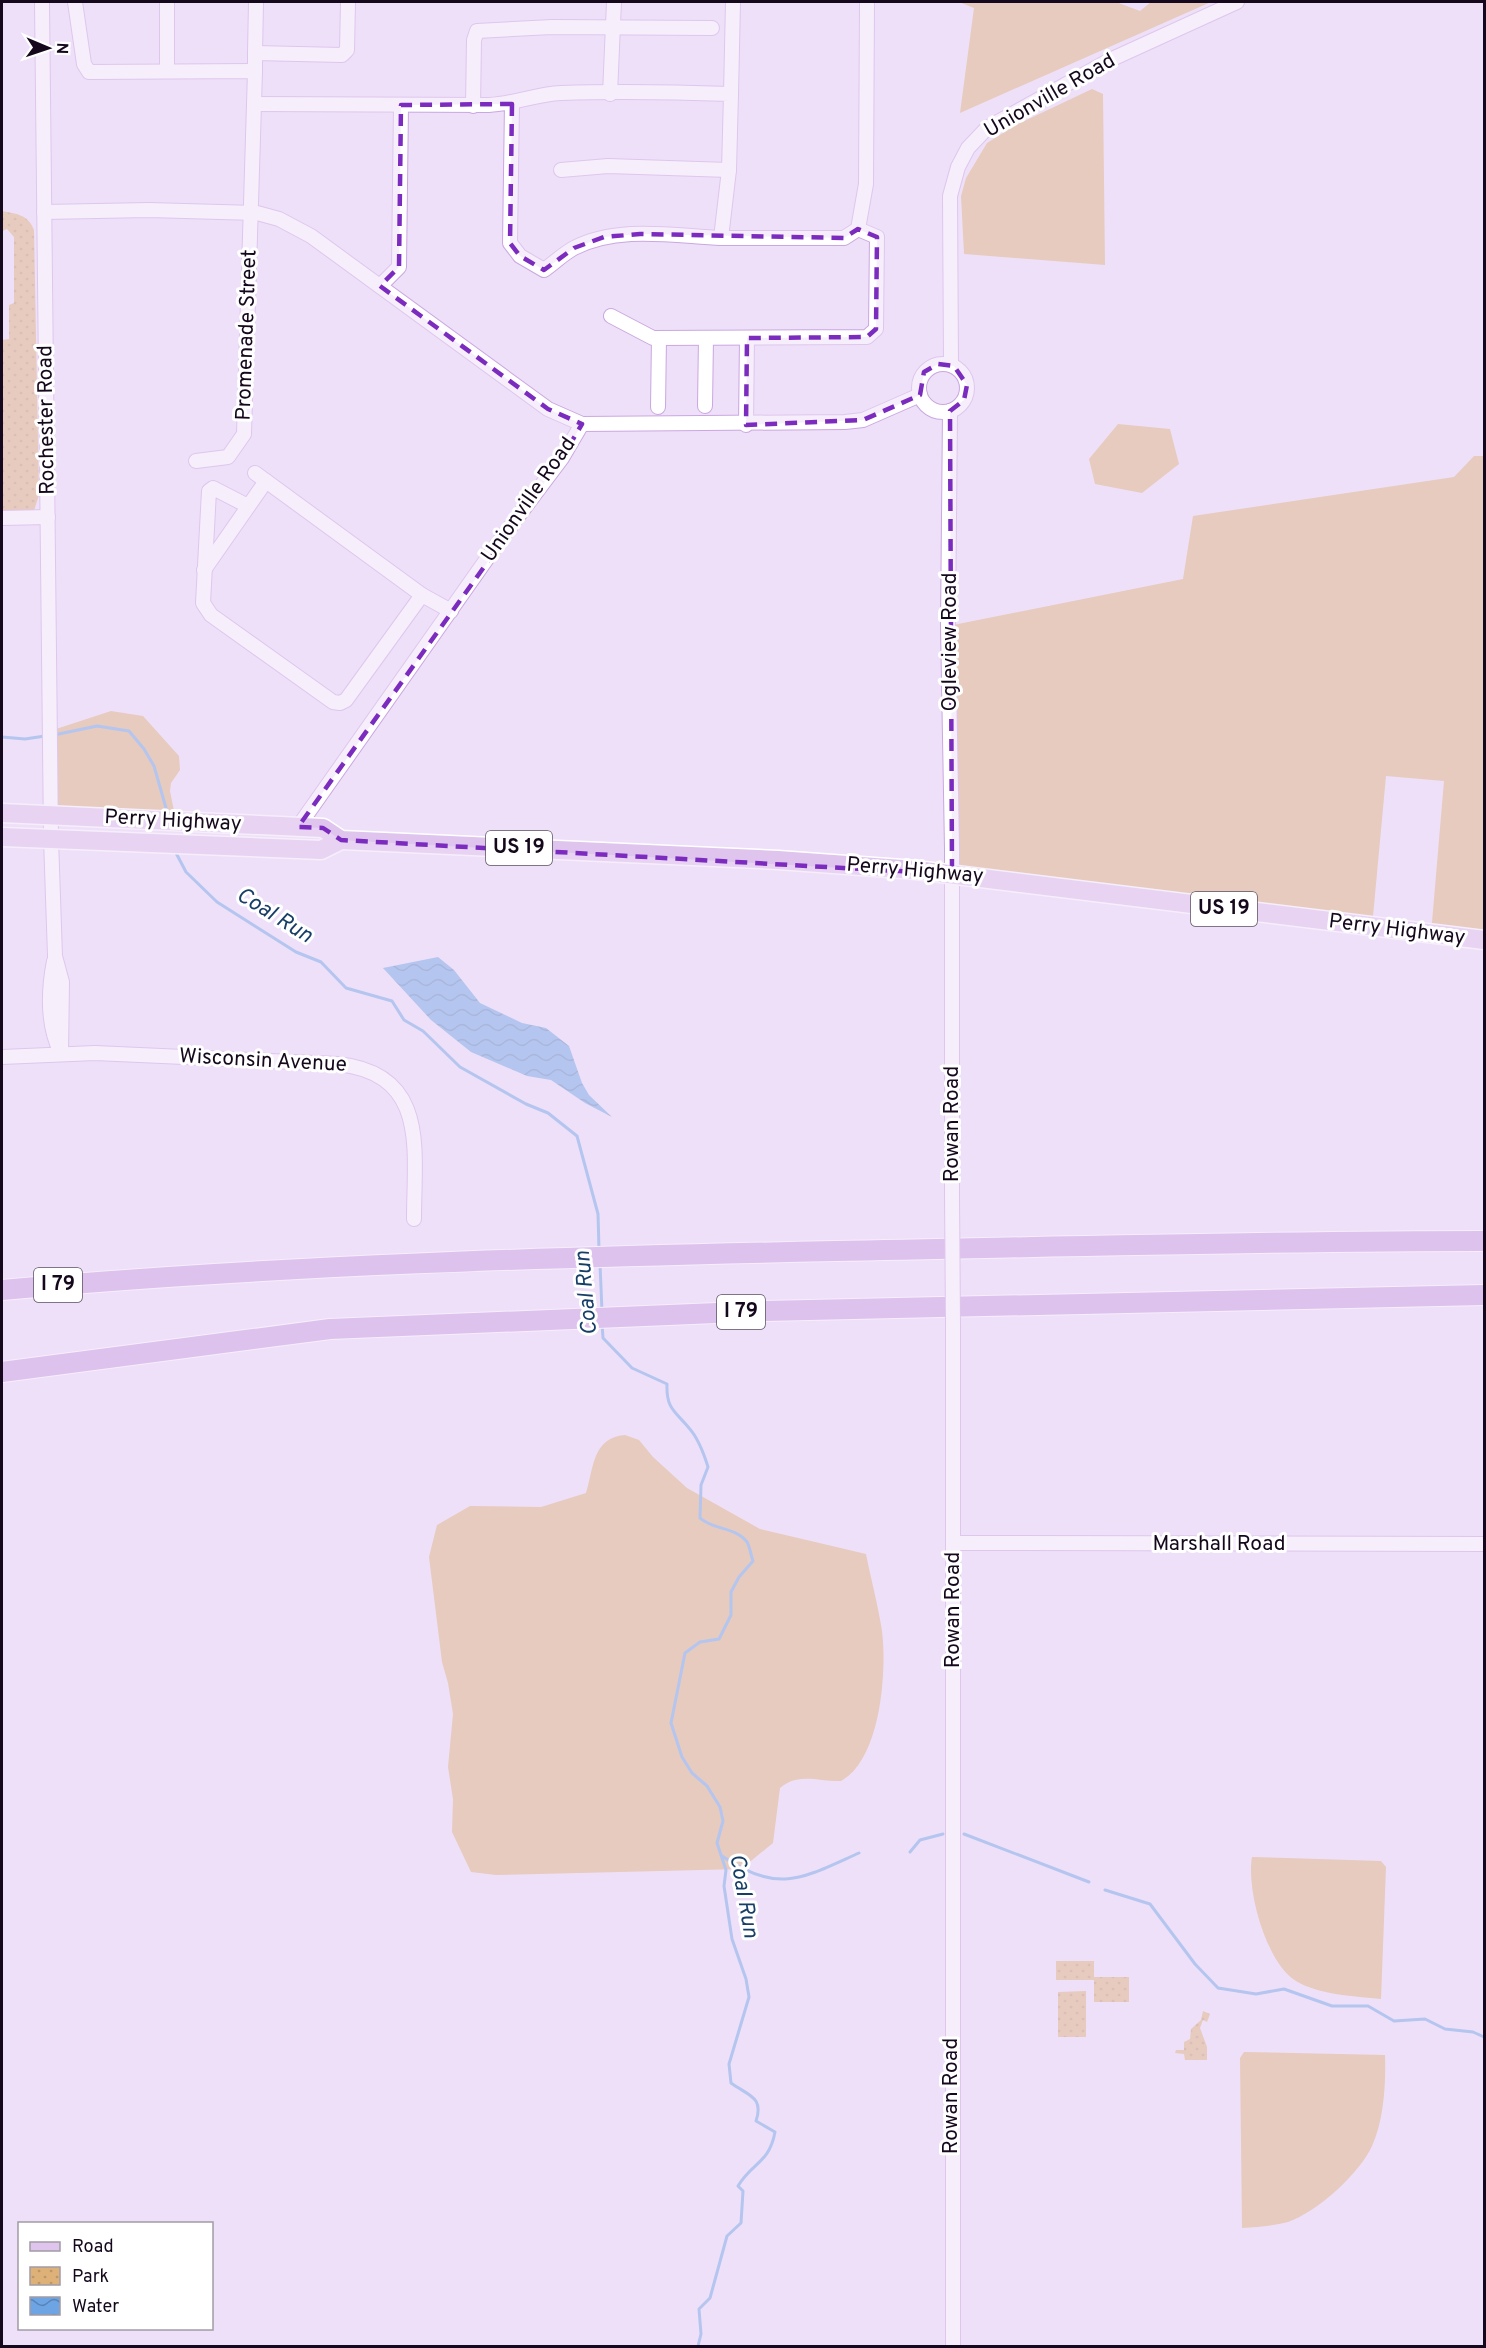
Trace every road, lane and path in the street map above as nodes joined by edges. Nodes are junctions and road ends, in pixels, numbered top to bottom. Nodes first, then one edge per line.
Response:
1 (42, 2) edge
2 (75, 2) edge
3 (167, 2) edge
4 (256, 2) edge
5 (348, 2) edge
6 (614, 2) edge
7 (733, 2) edge
8 (867, 2) edge
9 (1237, 2) edge
10 (712, 28) dead end
11 (614, 29) junction
12 (255, 53) junction
13 (167, 70) junction
14 (255, 71) junction
15 (610, 94) junction
16 (731, 94) junction
17 (255, 104) junction
18 (512, 104) junction
19 (401, 105) junction
20 (473, 106) junction
21 (561, 170) dead end
22 (729, 170) junction
23 (44, 212) junction
24 (250, 213) junction
25 (858, 229) junction
26 (721, 238) junction
27 (380, 286) junction
28 (611, 316) dead end
29 (659, 338) junction
30 (706, 338) junction
31 (747, 338) junction
32 (951, 364) junction
33 (920, 395) junction
34 (705, 406) dead end
35 (658, 407) dead end
36 (950, 411) junction
37 (582, 424) junction
38 (746, 425) junction
39 (196, 460) dead end
40 (248, 506) junction
41 (48, 517) junction
42 (2, 518) edge
43 (204, 570) junction
44 (422, 595) junction
45 (451, 610) junction
46 (2, 813) edge
47 (51, 816) junction
48 (298, 827) junction
49 (2, 837) edge
50 (51, 838) junction
51 (341, 840) junction
52 (952, 874) junction
53 (1485, 940) edge
54 (61, 1053) junction
55 (2, 1057) edge
56 (414, 1219) dead end
57 (1485, 1241) edge
58 (2, 1290) edge
59 (1485, 1295) edge
60 (2, 1372) edge
61 (953, 1543) junction
62 (1485, 1544) edge
63 (953, 2346) edge

1 - 23 street, Rochester Road
2 - 13 street
3 - 13 street
4 - 12 street, Promenade Street
5 - 12 street
6 - 11 street
7 - 16 street
8 - 25 street
9 - 32 street, Unionville Road
10 - 11 street
11 - 15 street
11 - 20 street
12 - 14 street, Promenade Street
13 - 14 street
14 - 17 street, Promenade Street
15 - 16 street
15 - 18 street
16 - 22 street
17 - 19 street
17 - 24 street, Promenade Street
18 - 20 street
18 - 26 street
19 - 20 street
19 - 27 street
21 - 22 street
22 - 26 street
23 - 24 street
23 - 41 street, Rochester Road
24 - 27 street
24 - 39 street, Promenade Street
25 - 26 street
25 - 31 street
27 - 37 street
28 - 29 street
29 - 30 street
29 - 35 street
30 - 31 street
30 - 34 street
31 - 38 street
32 - 33 street
32 - 36 street
33 - 36 street
33 - 38 street, Unionville Road
36 - 52 street, Ogleview Road
37 - 38 street, Unionville Road
37 - 45 street, Unionville Road
40 - 43 street
40 - 43 street
40 - 44 street
41 - 42 street
41 - 47 street, Rochester Road
43 - 44 street
44 - 45 street
45 - 48 street, Unionville Road
46 - 47 main road, Perry Highway / US 19
47 - 48 main road, Perry Highway / US 19
47 - 50 street, Rochester Road
48 - 51 main road, Perry Highway / US 19
49 - 50 main road, Perry Highway / US 19
50 - 51 main road, Perry Highway / US 19
50 - 54 street
51 - 52 main road, Perry Highway / US 19
52 - 53 main road, Perry Highway / US 19
52 - 61 street, Rowan Road, bridge
54 - 55 street, Wisconsin Avenue
54 - 56 street, Wisconsin Avenue
57 - 58 highway, I 79
59 - 60 highway, I 79
61 - 62 street, Marshall Road
61 - 63 street, Rowan Road

